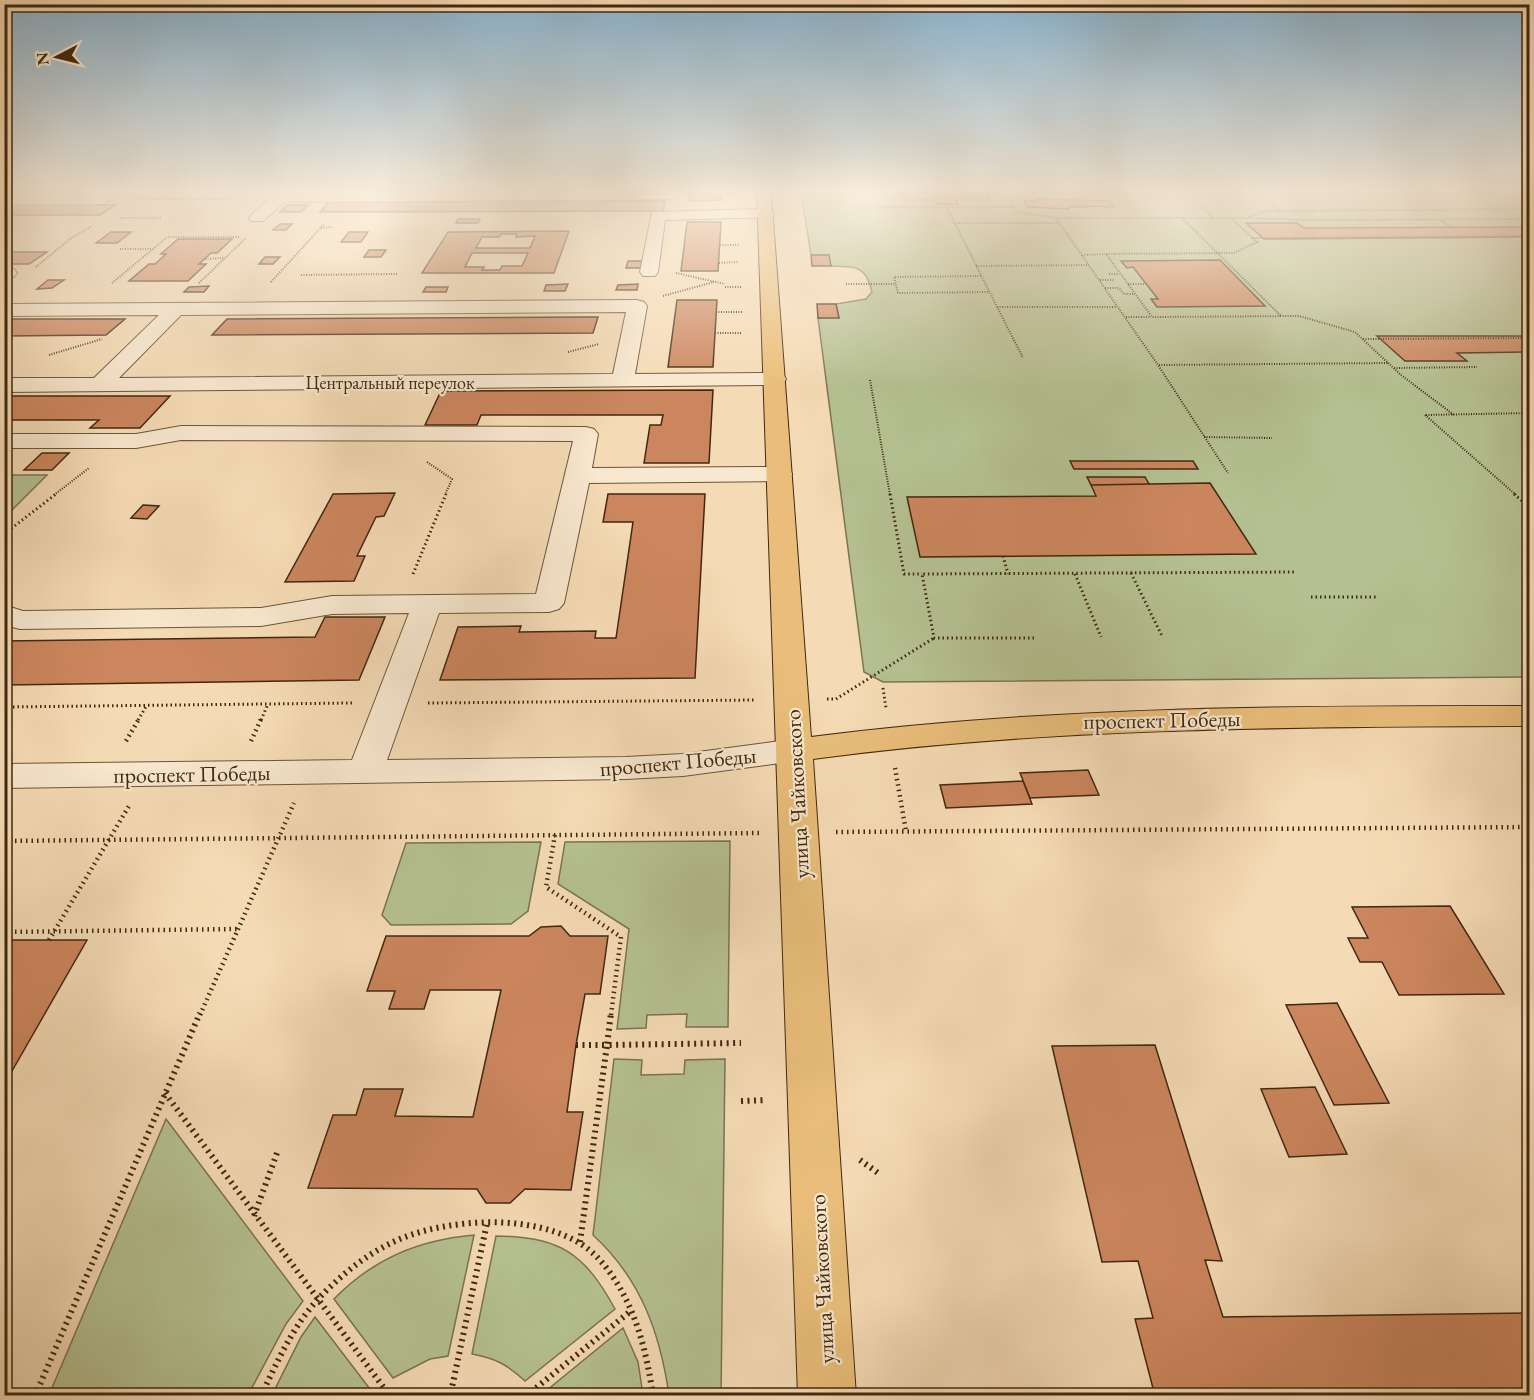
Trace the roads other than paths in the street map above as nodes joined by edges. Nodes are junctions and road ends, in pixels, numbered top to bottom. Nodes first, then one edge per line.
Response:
1 (652, 257) edge
2 (768, 257) edge
3 (650, 269) road end
4 (4, 310) edge
5 (170, 315) junction
6 (775, 380) junction
7 (623, 381) junction
8 (225, 384) junction
9 (4, 385) edge
10 (99, 385) junction
11 (406, 396) junction
12 (181, 433) junction
13 (386, 434) junction
14 (4, 441) edge
15 (780, 474) junction
16 (578, 476) junction
17 (414, 604) junction
18 (4, 614) edge
19 (1530, 716) edge
20 (795, 750) junction
21 (365, 772) junction
22 (4, 776) edge
23 (827, 1395) edge

1 - 3 street
2 - 6 main road, улица Чайковского
4 - 5 street
5 - 7 street
5 - 10 street
6 - 7 street, Центральный переулок
6 - 15 main road, улица Чайковского
7 - 11 street, Центральный переулок
8 - 10 street, Центральный переулок
8 - 11 street, Центральный переулок
8 - 12 street
9 - 10 street, Центральный переулок
11 - 13 street
12 - 13 street
12 - 14 street
13 - 16 street
15 - 16 street
15 - 20 main road, улица Чайковского
16 - 17 street
17 - 18 street
17 - 21 street
19 - 20 main road, проспект Победы
20 - 21 street, проспект Победы
20 - 23 main road, улица Чайковского
21 - 22 street, проспект Победы

